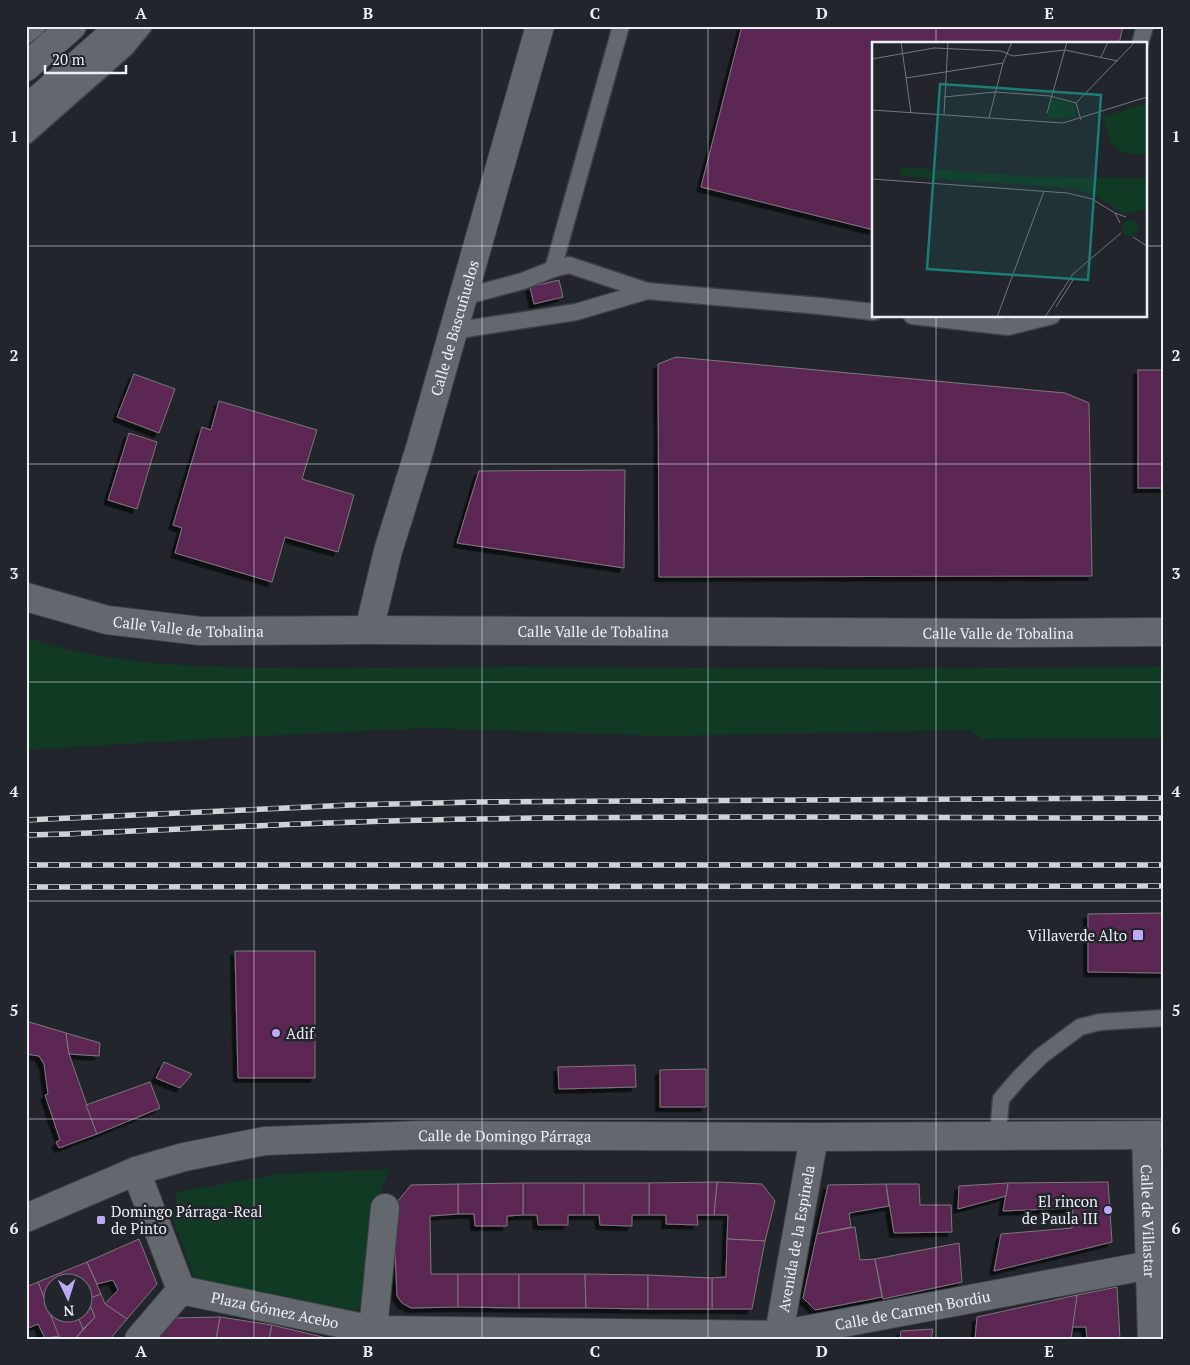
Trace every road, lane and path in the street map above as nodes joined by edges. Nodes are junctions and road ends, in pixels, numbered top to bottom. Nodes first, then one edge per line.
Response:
1 (38, 26) edge
2 (72, 26) edge
3 (118, 26) edge
4 (144, 26) edge
5 (540, 26) edge
6 (621, 26) edge
7 (1144, 26) edge
8 (26, 36) edge
9 (1140, 42) edge
10 (26, 67) edge
11 (26, 110) edge
12 (26, 136) edge
13 (553, 270) junction
14 (647, 291) junction
15 (463, 297) junction
16 (872, 312) edge
17 (929, 318) edge
18 (1044, 318) edge
19 (453, 331) junction
20 (26, 597) edge
21 (369, 630) junction
22 (1164, 632) edge
23 (1164, 1018) edge
24 (998, 1135) junction
25 (1155, 1135) edge
26 (814, 1137) junction
27 (136, 1171) junction
28 (385, 1208) dead end
29 (26, 1218) edge
30 (1150, 1265) junction
31 (181, 1290) junction
32 (372, 1334) edge
33 (778, 1337) edge
34 (139, 1339) edge
35 (1152, 1339) edge

1 - 8 lane
2 - 10 street
3 - 11 street
4 - 12 lane
5 - 15 street, Calle de Bascuñuelos
6 - 13 lane
7 - 9 lane
13 - 14 lane
13 - 15 lane
14 - 16 lane
14 - 19 lane
15 - 19 street, Calle de Bascuñuelos
17 - 18 lane
19 - 21 street, Calle de Bascuñuelos
20 - 21 street, Calle Valle de Tobalina
21 - 22 street, Calle Valle de Tobalina
23 - 24 lane
24 - 25 street, Calle de Domingo Párraga
24 - 26 street, Calle de Domingo Párraga
25 - 30 street, Calle de Villastar
26 - 27 street, Calle de Domingo Párraga
26 - 33 street, Avenida de la Espinela
27 - 29 street, Calle de Domingo Párraga
27 - 31 street
28 - 32 street
30 - 33 street, Calle de Carmen Bordiu
30 - 35 street, Calle de Villastar
31 - 32 street, Plaza Gómez Acebo
31 - 34 street
32 - 33 street, Calle de Carmen Bordiu

